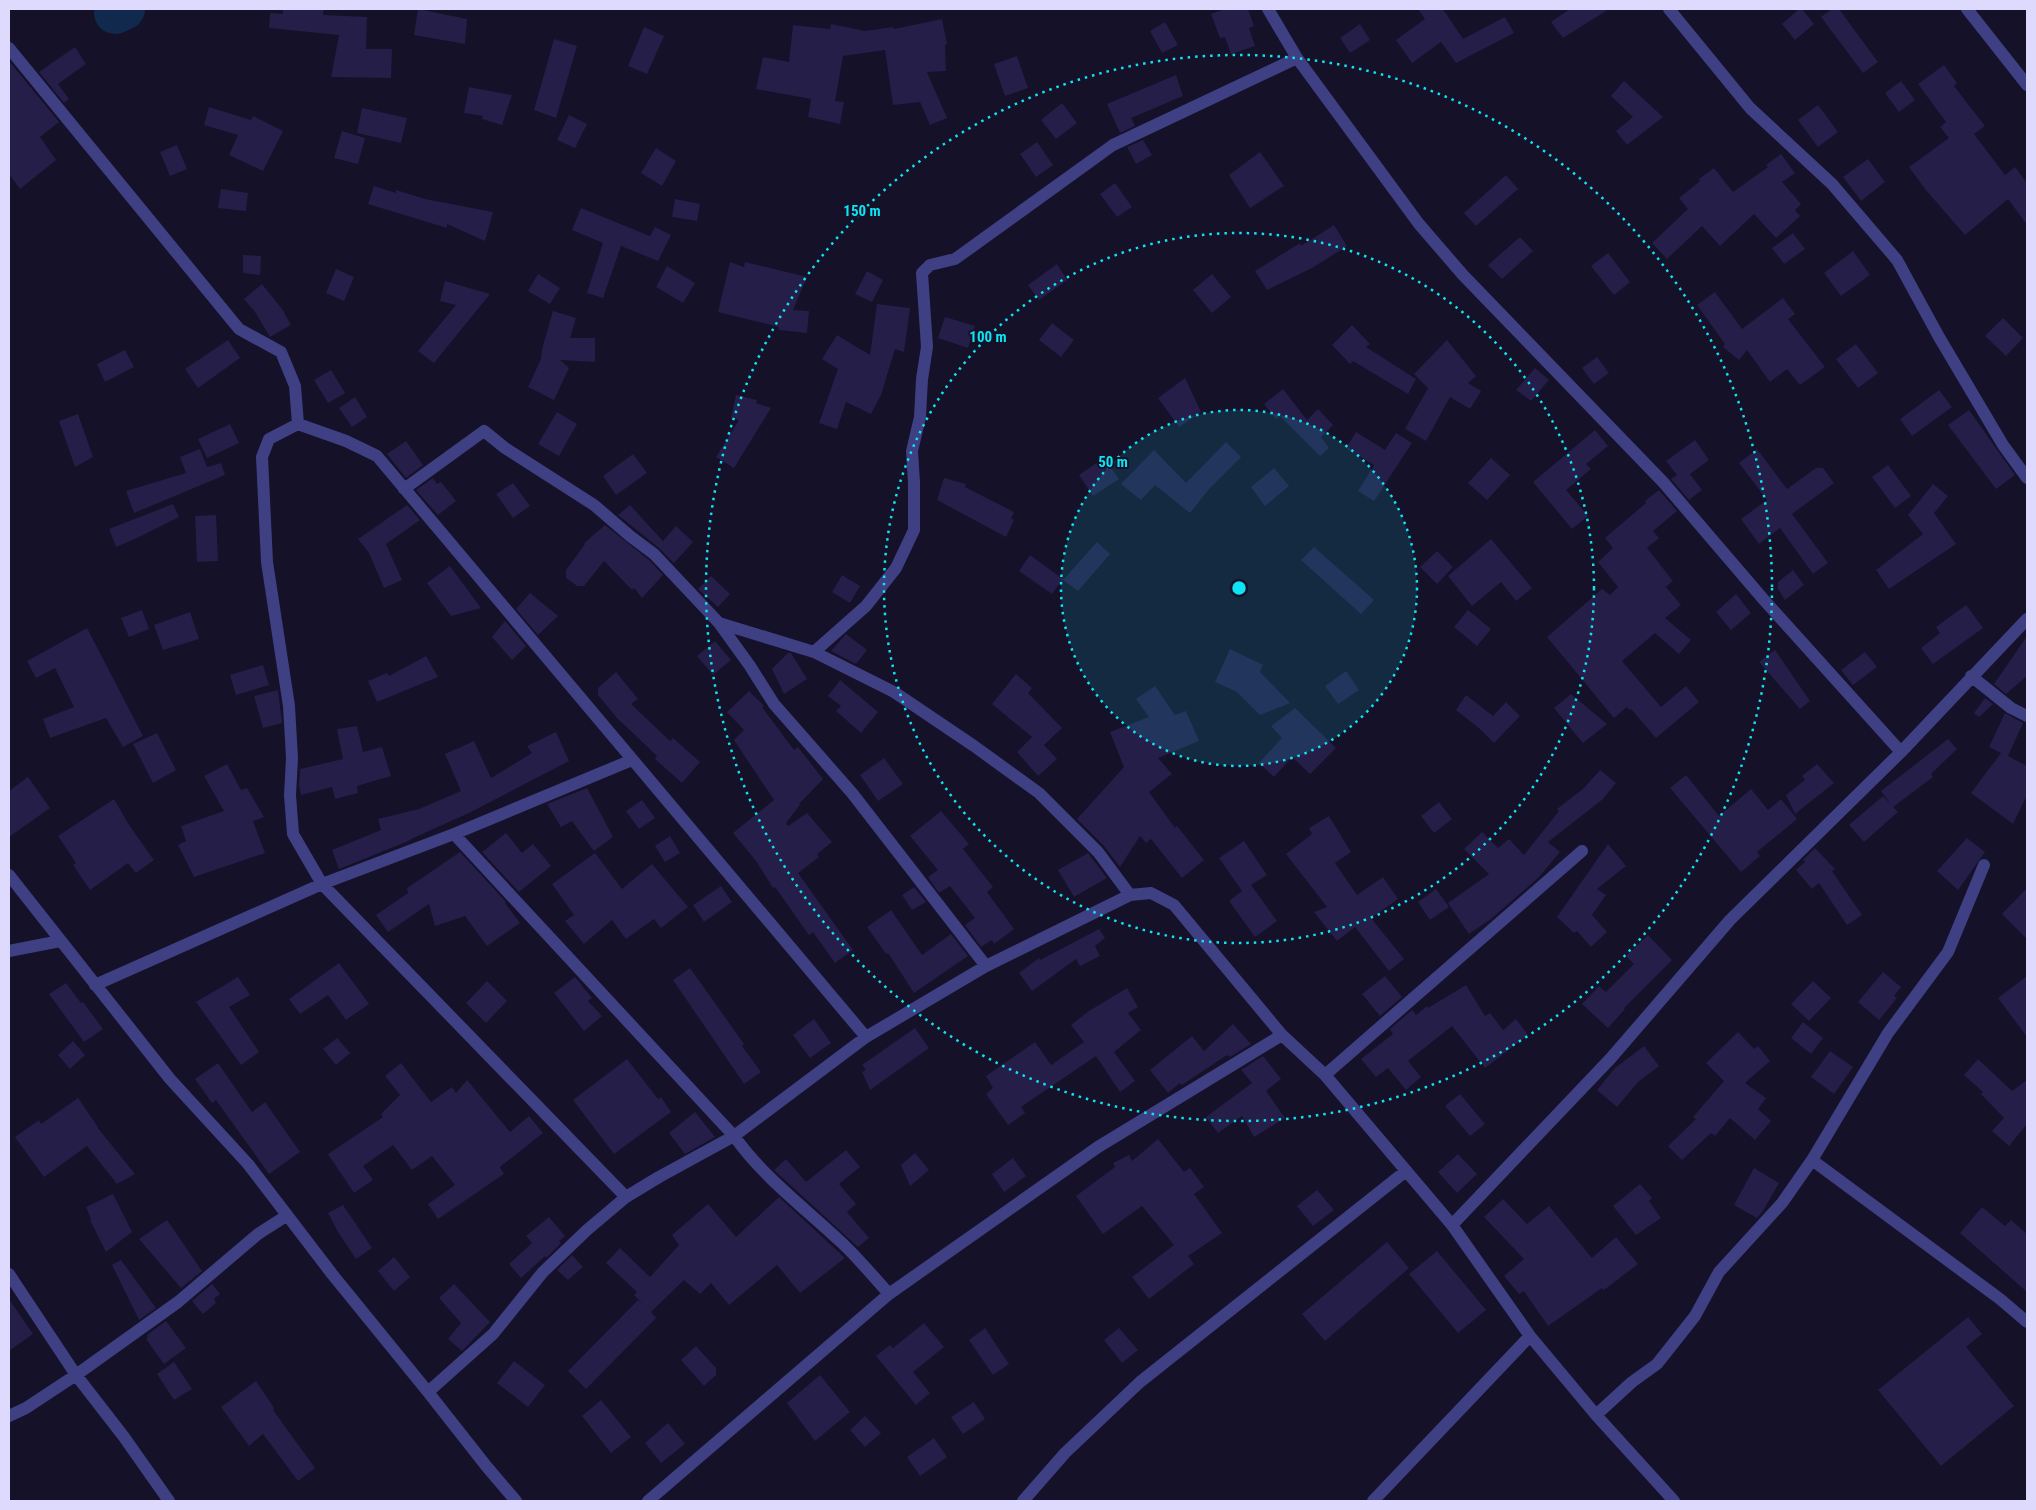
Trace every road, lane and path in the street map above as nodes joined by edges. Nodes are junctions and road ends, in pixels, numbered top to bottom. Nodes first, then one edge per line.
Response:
1 (1268, 9) edge
2 (1669, 9) edge
3 (1967, 9) edge
4 (9, 48) edge
5 (1297, 58) junction
6 (2027, 85) edge
7 (298, 424) junction
8 (2027, 478) edge
9 (404, 488) junction
10 (2027, 619) edge
11 (719, 623) junction
12 (814, 652) junction
13 (1971, 676) junction
14 (2027, 716) edge
15 (1901, 752) junction
16 (632, 760) junction
17 (454, 834) junction
18 (1582, 852) dead end
19 (1984, 865) dead end
20 (9, 875) edge
21 (322, 884) junction
22 (1130, 895) junction
23 (60, 941) junction
24 (9, 951) edge
25 (986, 966) junction
26 (95, 985) junction
27 (1282, 1035) junction
28 (866, 1037) junction
29 (1325, 1075) junction
30 (734, 1136) junction
31 (1812, 1160) junction
32 (1406, 1171) junction
33 (626, 1197) junction
34 (286, 1216) junction
35 (1452, 1226) junction
36 (9, 1274) edge
37 (889, 1294) junction
38 (2027, 1322) edge
39 (1530, 1336) junction
40 (76, 1375) junction
41 (428, 1392) junction
42 (9, 1416) edge
43 (1596, 1416) junction
44 (169, 1501) edge
45 (516, 1501) edge
46 (648, 1501) edge
47 (1023, 1501) edge
48 (1373, 1501) edge
49 (1674, 1501) edge

1 - 5 street
2 - 8 street
3 - 6 street
4 - 7 street
5 - 12 street
5 - 15 street
7 - 9 street
7 - 21 street
9 - 11 street
9 - 16 street
10 - 13 street
11 - 12 street
11 - 25 street
12 - 22 street
13 - 14 street
13 - 15 street
15 - 35 street
16 - 17 street
16 - 28 street
17 - 21 street
17 - 30 street
18 - 29 street
19 - 31 street
20 - 23 street
21 - 26 street
21 - 33 street
22 - 25 street
22 - 27 street
23 - 24 street
23 - 26 street
25 - 28 street
26 - 34 street
27 - 29 street
27 - 37 street
28 - 30 street
29 - 32 street
30 - 33 street
30 - 37 street
31 - 38 street
31 - 43 street
32 - 35 street
32 - 47 street
33 - 41 street
34 - 40 street
34 - 41 street
35 - 39 street
36 - 40 street
37 - 46 street
39 - 43 street
39 - 48 street
40 - 42 street
40 - 44 street
41 - 45 street
43 - 49 street

